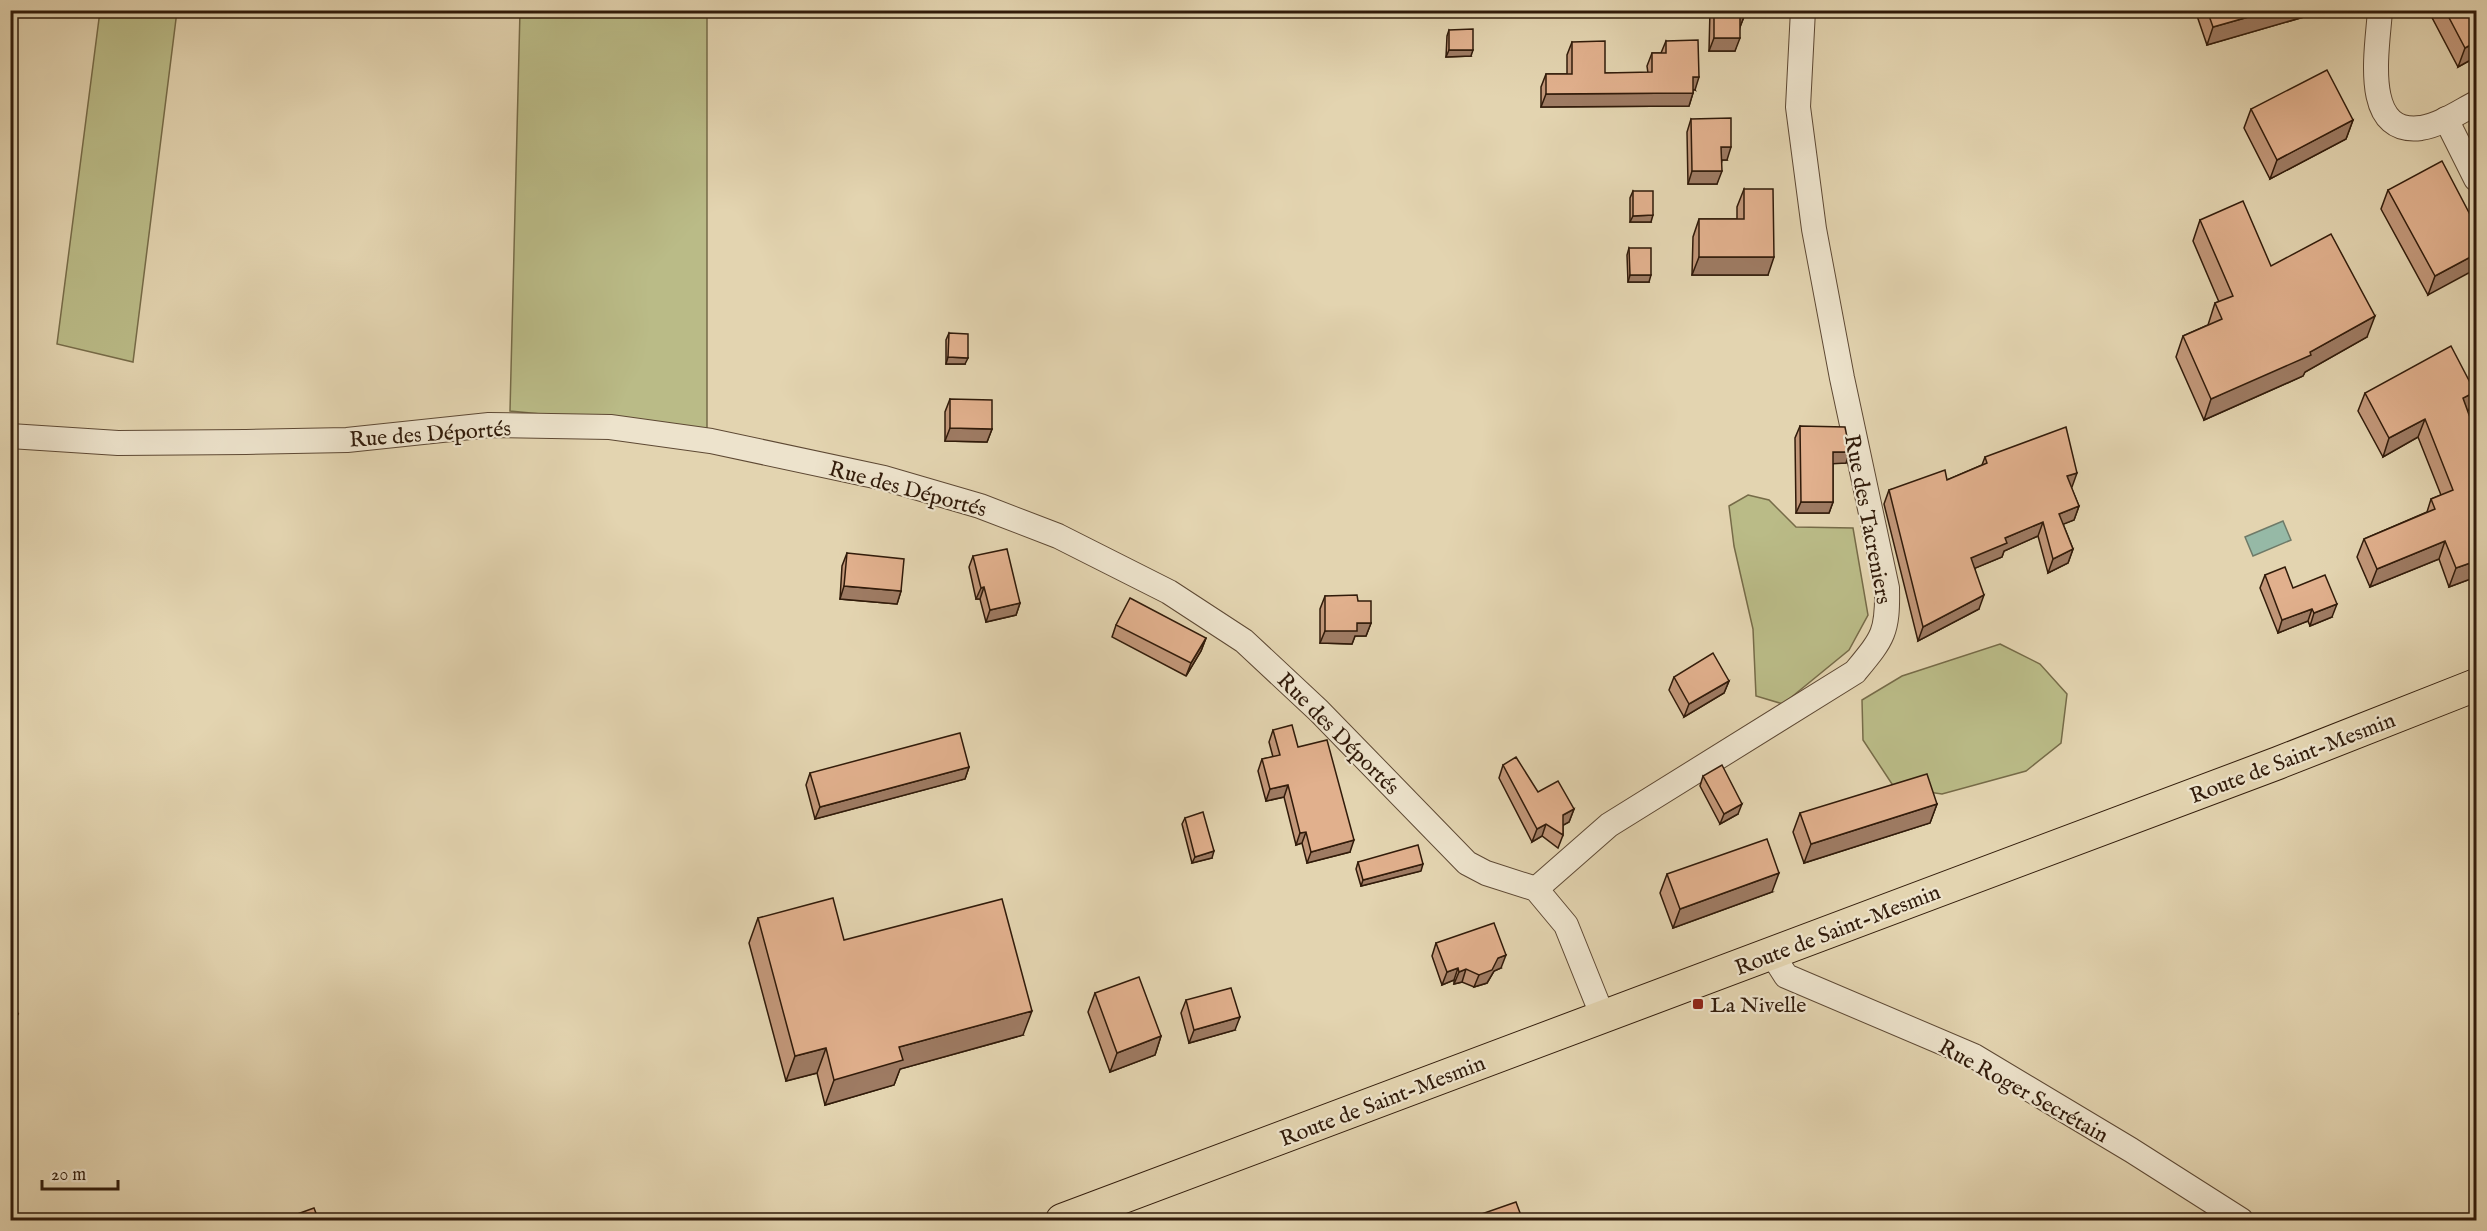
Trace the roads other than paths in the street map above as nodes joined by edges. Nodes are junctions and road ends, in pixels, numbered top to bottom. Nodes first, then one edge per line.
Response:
1 (1803, 10) edge
2 (2380, 10) edge
3 (2476, 103) edge
4 (2446, 119) junction
5 (2476, 179) edge
6 (10, 436) edge
7 (2476, 685) edge
8 (1536, 889) junction
9 (1772, 954) junction
10 (1603, 1017) junction
11 (1062, 1221) edge
12 (2241, 1221) edge

1 - 8 street, Rue des Tacreniers
2 - 4 street
3 - 4 street
4 - 5 street
6 - 8 street, Rue des Déportés
7 - 9 main road, Route de Saint-Mesmin
8 - 10 street
9 - 10 main road, Route de Saint-Mesmin
9 - 12 street, Rue Roger Secrétain
10 - 11 main road, Route de Saint-Mesmin

